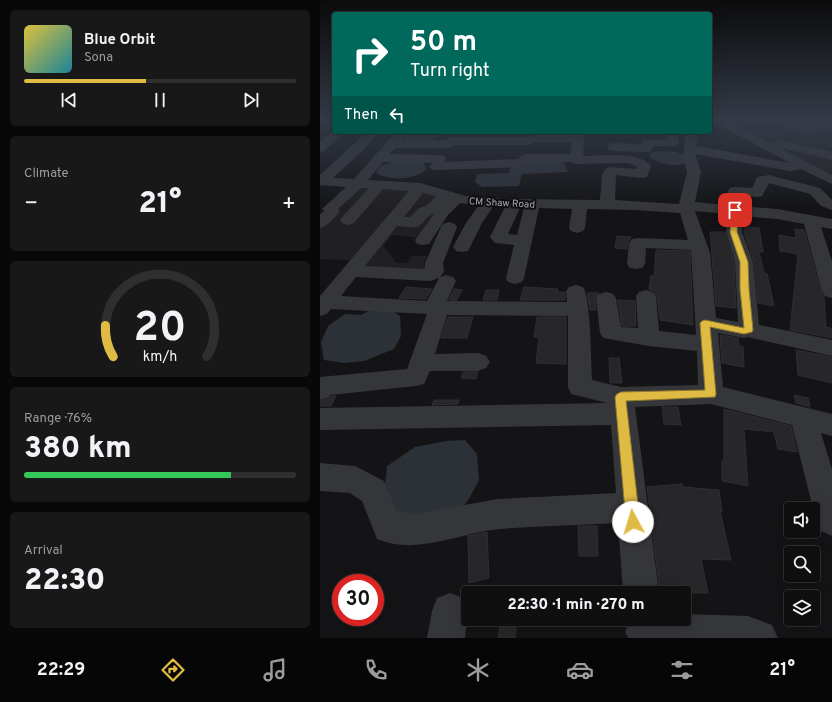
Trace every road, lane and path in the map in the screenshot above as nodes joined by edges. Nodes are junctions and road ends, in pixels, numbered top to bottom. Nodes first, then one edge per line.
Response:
1 (356, 150) edge
2 (387, 150) edge
3 (416, 150) edge
4 (445, 150) edge
5 (498, 150) edge
6 (556, 150) edge
7 (577, 150) edge
8 (617, 150) edge
9 (635, 150) edge
10 (686, 150) edge
11 (727, 150) edge
12 (774, 150) edge
13 (804, 150) edge
14 (627, 151) junction
15 (832, 156) edge
16 (380, 158) junction
17 (410, 159) junction
18 (438, 163) junction
19 (492, 164) junction
20 (803, 165) junction
21 (832, 180) edge
22 (326, 181) edge
23 (358, 183) junction
24 (380, 184) junction
25 (419, 187) junction
26 (320, 196) edge
27 (452, 196) junction
28 (489, 202) junction
29 (515, 203) junction
30 (533, 203) junction
31 (580, 204) junction
32 (607, 205) junction
33 (832, 205) edge
34 (686, 207) junction
35 (735, 210) junction
36 (348, 220) dead end
37 (811, 220) junction
38 (392, 222) junction
39 (320, 223) edge
40 (832, 224) edge
41 (449, 227) dead end
42 (577, 228) dead end
43 (423, 240) dead end
44 (524, 240) junction
45 (699, 245) junction
46 (462, 247) dead end
47 (636, 264) dead end
48 (828, 269) edge
49 (351, 271) junction
50 (515, 278) dead end
51 (446, 281) dead end
52 (832, 292) edge
53 (646, 296) dead end
54 (606, 298) dead end
55 (323, 306) edge
56 (439, 308) junction
57 (747, 330) junction
58 (706, 334) junction
59 (649, 338) junction
60 (832, 348) edge
61 (478, 362) dead end
62 (421, 363) junction
63 (320, 390) edge
64 (711, 394) junction
65 (621, 405) junction
66 (802, 418) junction
67 (320, 419) edge
68 (832, 425) edge
69 (320, 477) edge
70 (827, 488) edge
71 (632, 507) junction
72 (832, 520) edge
73 (639, 586) edge
74 (644, 630) edge
75 (759, 638) edge

1 - 22 street
2 - 16 street
3 - 17 street
4 - 18 street
5 - 19 street
6 - 19 street
7 - 14 street
8 - 14 street
9 - 14 street
10 - 34 street
11 - 20 street
12 - 20 street
13 - 15 street
14 - 32 street
16 - 17 street
16 - 23 street
17 - 18 street
18 - 19 street
18 - 25 street
20 - 21 street
22 - 23 street, CM Shaw Road
22 - 26 street
23 - 24 street, CM Shaw Road
23 - 39 street
24 - 25 street, CM Shaw Road
24 - 36 street
25 - 27 street, CM Shaw Road
25 - 38 street
27 - 28 street, CM Shaw Road
27 - 38 street
27 - 43 street
28 - 29 street, CM Shaw Road
28 - 46 street
29 - 30 street, CM Shaw Road
29 - 44 street
30 - 31 street, CM Shaw Road
30 - 44 street
31 - 32 street, CM Shaw Road
31 - 42 street
32 - 34 street, CM Shaw Road
33 - 35 street
34 - 35 street, CM Shaw Road
34 - 45 street
35 - 37 street, CM Shaw Road
35 - 57 street
37 - 40 street, CM Shaw Road
37 - 48 street
38 - 49 street
41 - 49 street
44 - 50 street
45 - 47 street
45 - 58 street
48 - 52 street
49 - 55 street
51 - 56 street
53 - 59 street
54 - 59 street
55 - 56 street
56 - 62 street
56 - 65 street
57 - 58 street
57 - 60 street
58 - 59 street
58 - 64 street
61 - 62 street
62 - 63 street
64 - 65 street
64 - 66 street
65 - 67 street
65 - 71 street
66 - 68 street
66 - 70 street
69 - 71 street
70 - 72 street
71 - 73 street
74 - 75 street

